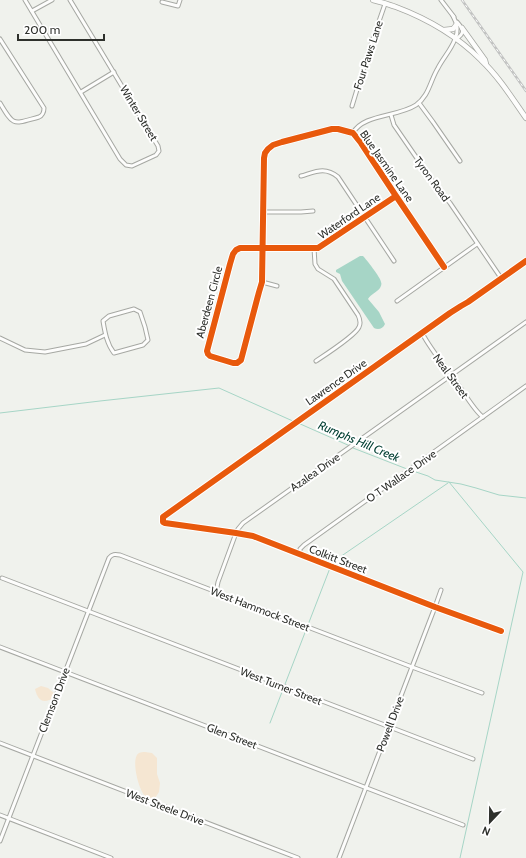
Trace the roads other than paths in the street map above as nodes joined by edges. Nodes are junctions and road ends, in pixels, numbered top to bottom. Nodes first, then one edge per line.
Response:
1 (25, 0) edge
2 (52, 0) edge
3 (70, 0) edge
4 (180, 0) edge
5 (373, 0) edge
6 (441, 0) edge
7 (162, 2) dead end
8 (385, 4) junction
9 (32, 11) junction
10 (453, 16) junction
11 (457, 24) junction
12 (462, 28) junction
13 (444, 30) junction
14 (0, 39) edge
15 (456, 39) junction
16 (486, 66) junction
17 (114, 72) junction
18 (81, 92) junction
19 (0, 103) edge
20 (419, 103) junction
21 (352, 106) dead end
22 (391, 115) junction
23 (526, 118) edge
24 (353, 133) junction
25 (460, 161) dead end
26 (300, 176) dead end
27 (396, 196) junction
28 (312, 211) dead end
29 (264, 212) junction
30 (364, 217) junction
31 (476, 243) junction
32 (263, 248) junction
33 (314, 248) junction
34 (394, 261) dead end
35 (526, 261) edge
36 (444, 267) junction
37 (501, 278) junction
38 (262, 282) junction
39 (278, 286) dead end
40 (397, 301) dead end
41 (526, 322) edge
42 (422, 333) junction
43 (105, 335) junction
44 (0, 338) edge
45 (316, 361) dead end
46 (451, 376) junction
47 (526, 386) edge
48 (483, 417) junction
49 (163, 522) joint
50 (236, 533) junction
51 (300, 555) junction
52 (108, 558) joint
53 (2, 578) dead end
54 (440, 590) dead end
55 (216, 592) junction
56 (435, 607) junction
57 (88, 611) junction
58 (500, 631) dead end
59 (0, 647) edge
60 (412, 668) junction
61 (65, 672) junction
62 (482, 693) dead end
63 (389, 727) junction
64 (0, 744) edge
65 (33, 756) junction
66 (473, 759) dead end
67 (366, 787) junction
68 (0, 815) edge
69 (9, 818) junction
70 (463, 825) dead end
71 (0, 842) edge
72 (111, 858) edge
73 (298, 858) edge
74 (339, 858) edge

1 - 9 street, Winter Street
2 - 9 street
3 - 17 street, Winter Street
4 - 7 street
5 - 8 main road
6 - 10 street
8 - 13 main road
8 - 21 street, Four Paws Lane
9 - 18 street, Winter Street
10 - 11 street
10 - 12 street
11 - 13 main road
11 - 15 street
12 - 15 street
12 - 16 main road
13 - 15 main road
14 - 19 street
15 - 16 main road
15 - 20 street
16 - 23 main road
17 - 18 street
17 - 18 street, Winter Street
20 - 22 street
20 - 25 street
22 - 24 street
22 - 31 street, Tyron Road
24 - 27 street, Blue Jasmine Lane
24 - 29 street, Blue Jasmine Lane
26 - 30 street
27 - 30 street, Waterford Lane
27 - 36 street, Blue Jasmine Lane
28 - 29 street
29 - 32 street, Blue Jasmine Lane
30 - 33 street, Waterford Lane
30 - 34 street
31 - 36 street
31 - 37 street, Tyron Road
32 - 33 street, Waterford Lane
32 - 38 street, Aberdeen Circle
32 - 38 street, Aberdeen Circle
33 - 45 street
35 - 37 street, Lawrence Drive
36 - 40 street
37 - 42 street, Lawrence Drive
38 - 39 street
41 - 46 street, Azalea Drive
42 - 46 street, Neal Street
42 - 49 street, Lawrence Drive
43 - 43 street
43 - 44 street
46 - 48 street, Neal Street
46 - 50 street, Azalea Drive
47 - 48 street, O T Wallace Drive
48 - 51 street, O T Wallace Drive
49 - 50 street, Colkitt Street
50 - 51 street, Colkitt Street
50 - 55 street, Azalea Drive
51 - 56 street, Colkitt Street
52 - 55 street, West Hammock Street
52 - 57 street, Clemson Drive
53 - 57 street, West Turner Street
54 - 56 street, Powell Drive
55 - 60 street, West Hammock Street
56 - 58 street, Colkitt Street
56 - 60 street, Powell Drive
57 - 61 street, Clemson Drive
57 - 63 street, West Turner Street
59 - 61 street, Glen Street
60 - 62 street, West Hammock Street
60 - 63 street, Powell Drive
61 - 65 street, Clemson Drive
61 - 67 street, Glen Street
63 - 66 street, West Turner Street
63 - 67 street, Powell Drive
64 - 65 street, West Steele Drive
65 - 69 street, Clemson Drive
65 - 73 street, West Steele Drive
67 - 70 street, Glen Street
67 - 74 street, Powell Drive
68 - 69 street
69 - 71 street, Clemson Drive
69 - 72 street

